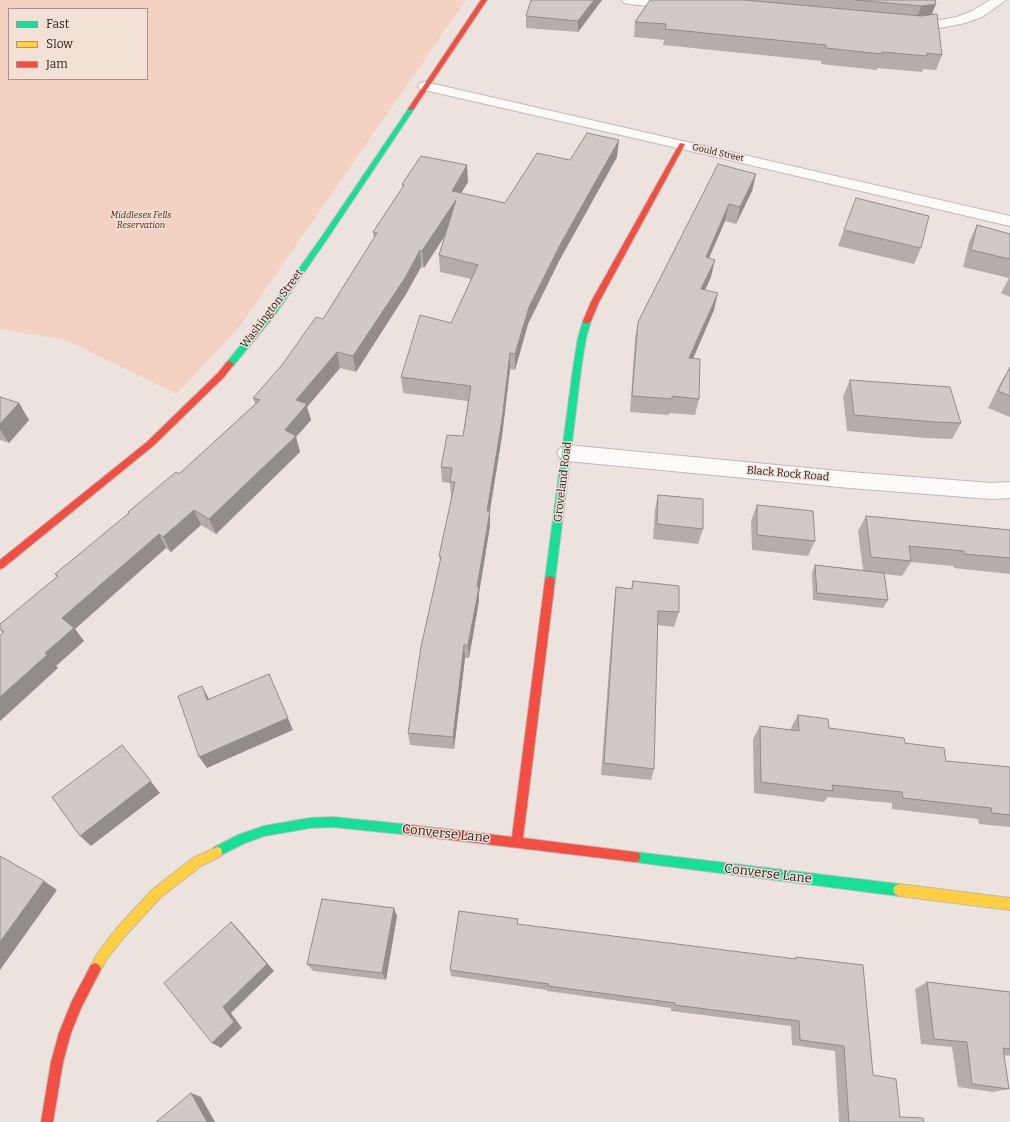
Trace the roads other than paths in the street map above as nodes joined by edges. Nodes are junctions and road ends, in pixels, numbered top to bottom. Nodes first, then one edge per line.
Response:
1 (484, 0) edge
2 (629, 0) edge
3 (999, 0) edge
4 (692, 6) edge
5 (898, 25) edge
6 (425, 86) junction
7 (682, 144) junction
8 (1010, 221) edge
9 (567, 453) junction
10 (1010, 490) edge
11 (0, 565) edge
12 (517, 842) junction
13 (1010, 904) edge
14 (47, 1122) edge

1 - 6 street, Washington Street
2 - 4 street
3 - 5 street
6 - 7 street, Gould Street
6 - 11 street, Washington Street
7 - 8 street, Gould Street
7 - 9 street, Groveland Road
9 - 10 street, Black Rock Road
9 - 12 street, Groveland Road
12 - 13 street, Converse Lane
12 - 14 street, Converse Lane

